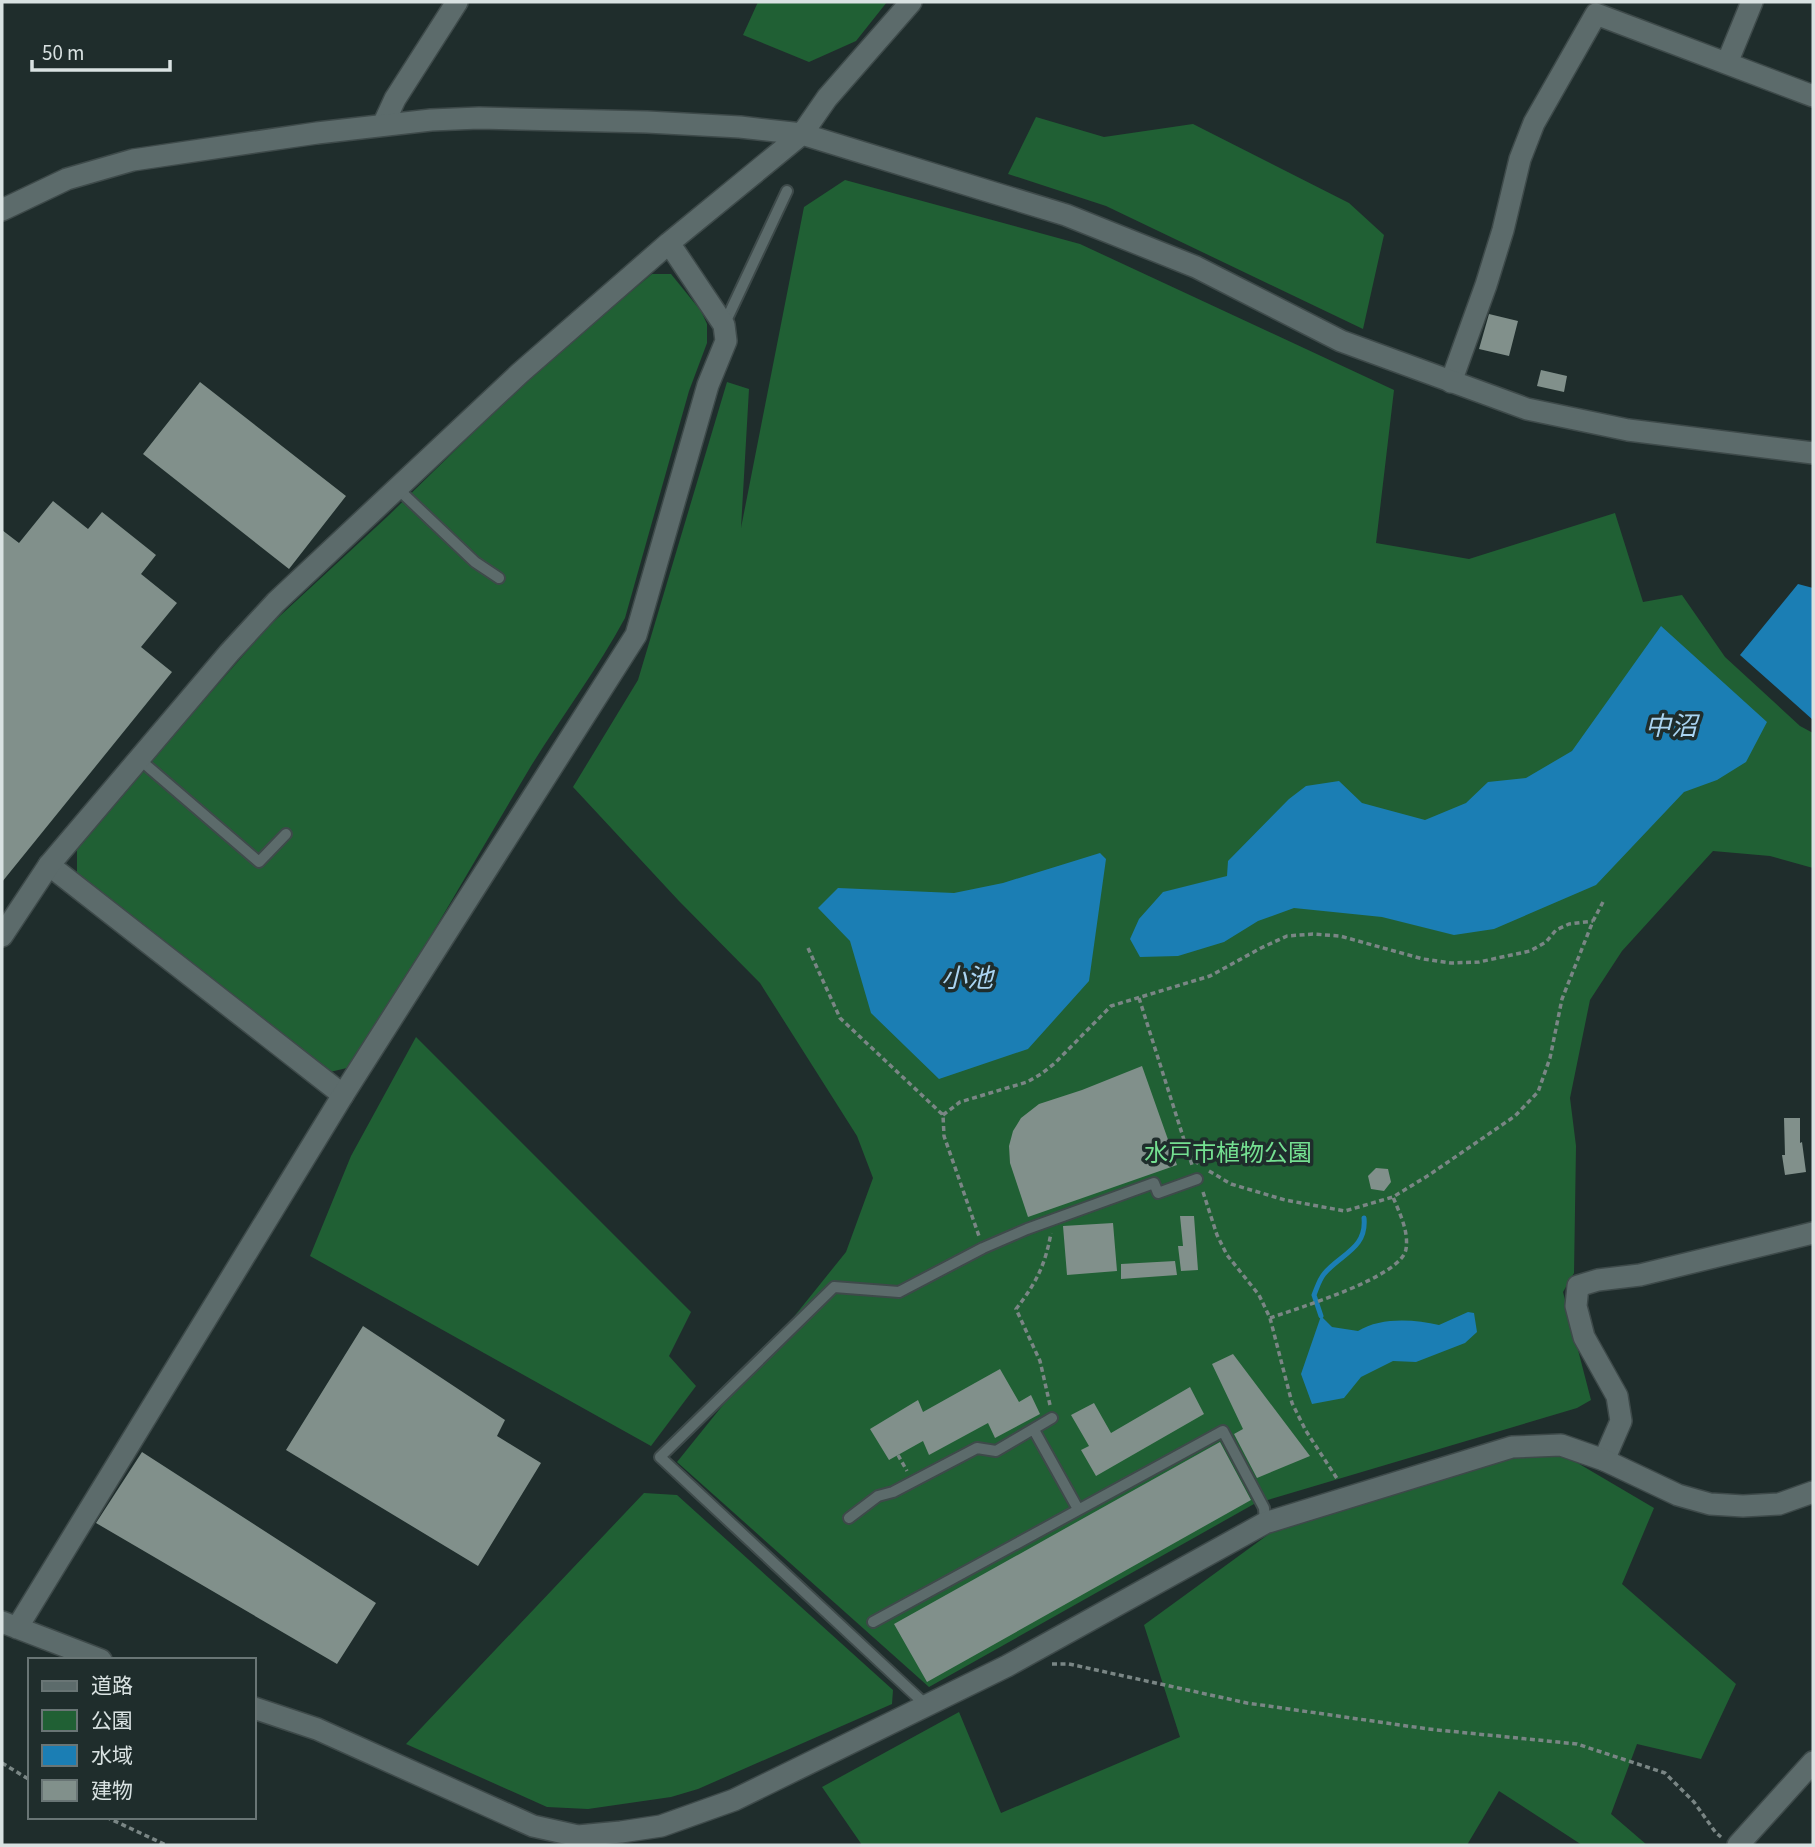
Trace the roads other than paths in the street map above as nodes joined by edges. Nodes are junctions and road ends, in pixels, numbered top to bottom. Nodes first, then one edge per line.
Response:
1 (457, 2) edge
2 (911, 2) edge
3 (1752, 2) edge
4 (1727, 63) junction
5 (1813, 96) edge
6 (383, 125) junction
7 (802, 134) junction
8 (787, 191) dead end
9 (2, 209) edge
10 (669, 243) junction
11 (723, 325) junction
12 (1451, 382) junction
13 (1813, 453) edge
14 (397, 488) junction
15 (499, 578) dead end
16 (139, 759) junction
17 (286, 834) dead end
18 (49, 865) junction
19 (2, 936) edge
20 (343, 1095) junction
21 (1197, 1179) road end
22 (1813, 1233) edge
23 (1052, 1418) road end
24 (1034, 1430) junction
25 (1604, 1460) junction
26 (1813, 1492) edge
27 (1078, 1508) junction
28 (849, 1518) dead end
29 (1265, 1523) junction
30 (873, 1622) dead end
31 (9, 1625) edge
32 (96, 1658) edge
33 (927, 1706) junction
34 (256, 1709) edge
35 (1813, 1762) edge
36 (1732, 1842) edge

1 - 6 street
2 - 7 street
3 - 4 street
4 - 5 street
4 - 12 street
6 - 7 street
6 - 9 street
7 - 10 street
7 - 12 street
8 - 11 lane
10 - 11 street
10 - 14 street
11 - 20 street
12 - 13 street
14 - 15 lane
14 - 16 street
16 - 17 lane
16 - 18 street
18 - 19 street
18 - 20 street
20 - 31 street
21 - 33 lane
22 - 25 street
23 - 24 lane
24 - 27 lane
24 - 28 lane
25 - 26 street
25 - 29 street
27 - 29 lane
27 - 30 lane
29 - 33 street
31 - 32 street
33 - 34 street
35 - 36 street

